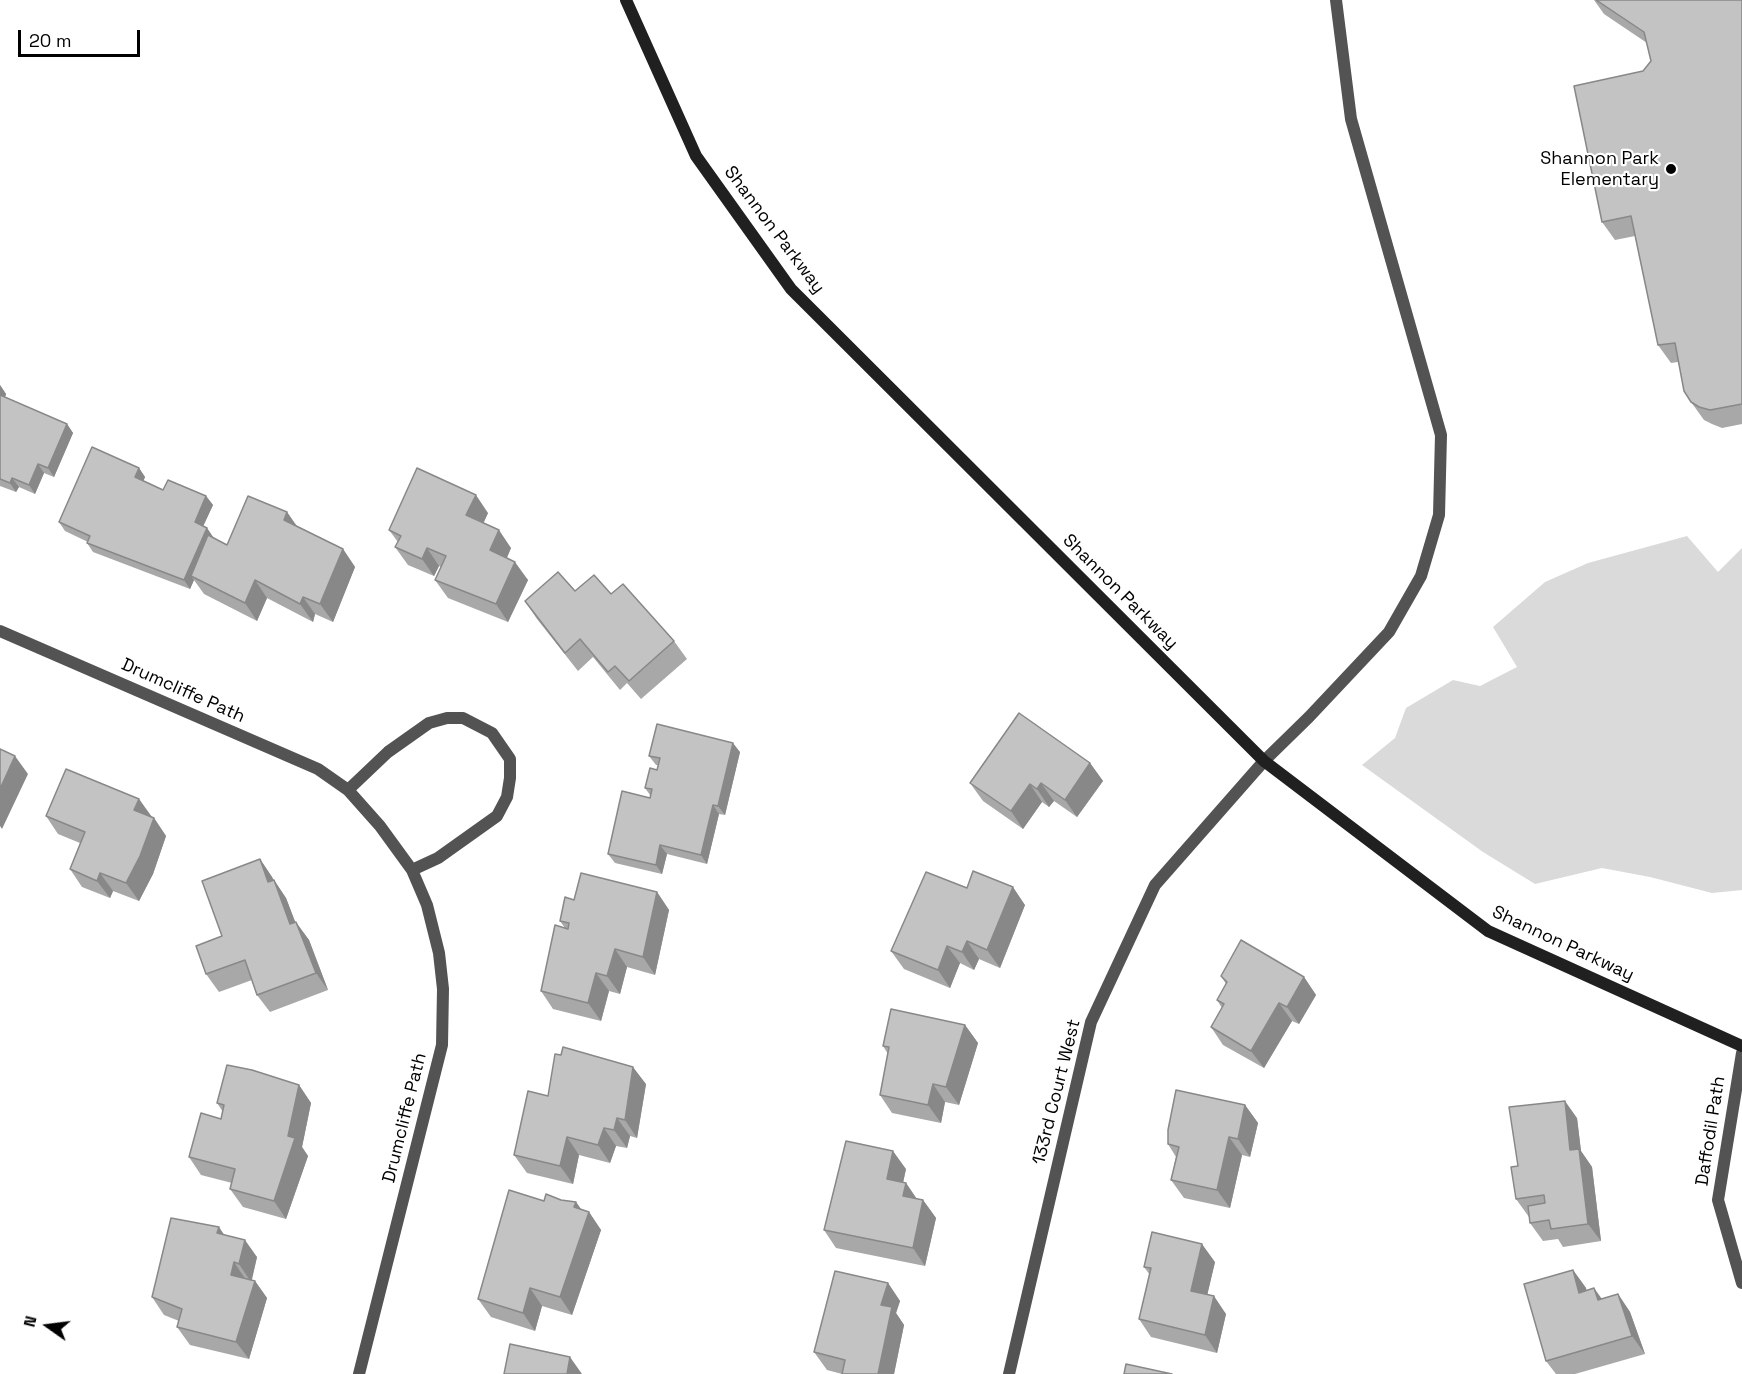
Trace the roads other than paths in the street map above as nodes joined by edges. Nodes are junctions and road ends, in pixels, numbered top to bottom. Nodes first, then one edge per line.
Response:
1 (626, 0) edge
2 (1336, 0) edge
3 (0, 631) edge
4 (1264, 761) junction
5 (348, 790) junction
6 (412, 870) junction
7 (1742, 1046) edge
8 (1742, 1053) edge
9 (1742, 1284) edge
10 (359, 1374) edge
11 (1009, 1374) edge

1 - 4 street, Shannon Parkway
2 - 4 street, 133rd Court West
3 - 5 street, Drumcliffe Path
4 - 7 street, Shannon Parkway
4 - 11 street, 133rd Court West
5 - 6 street, Drumcliffe Path
5 - 6 street
6 - 10 street, Drumcliffe Path
8 - 9 street, Daffodil Path

